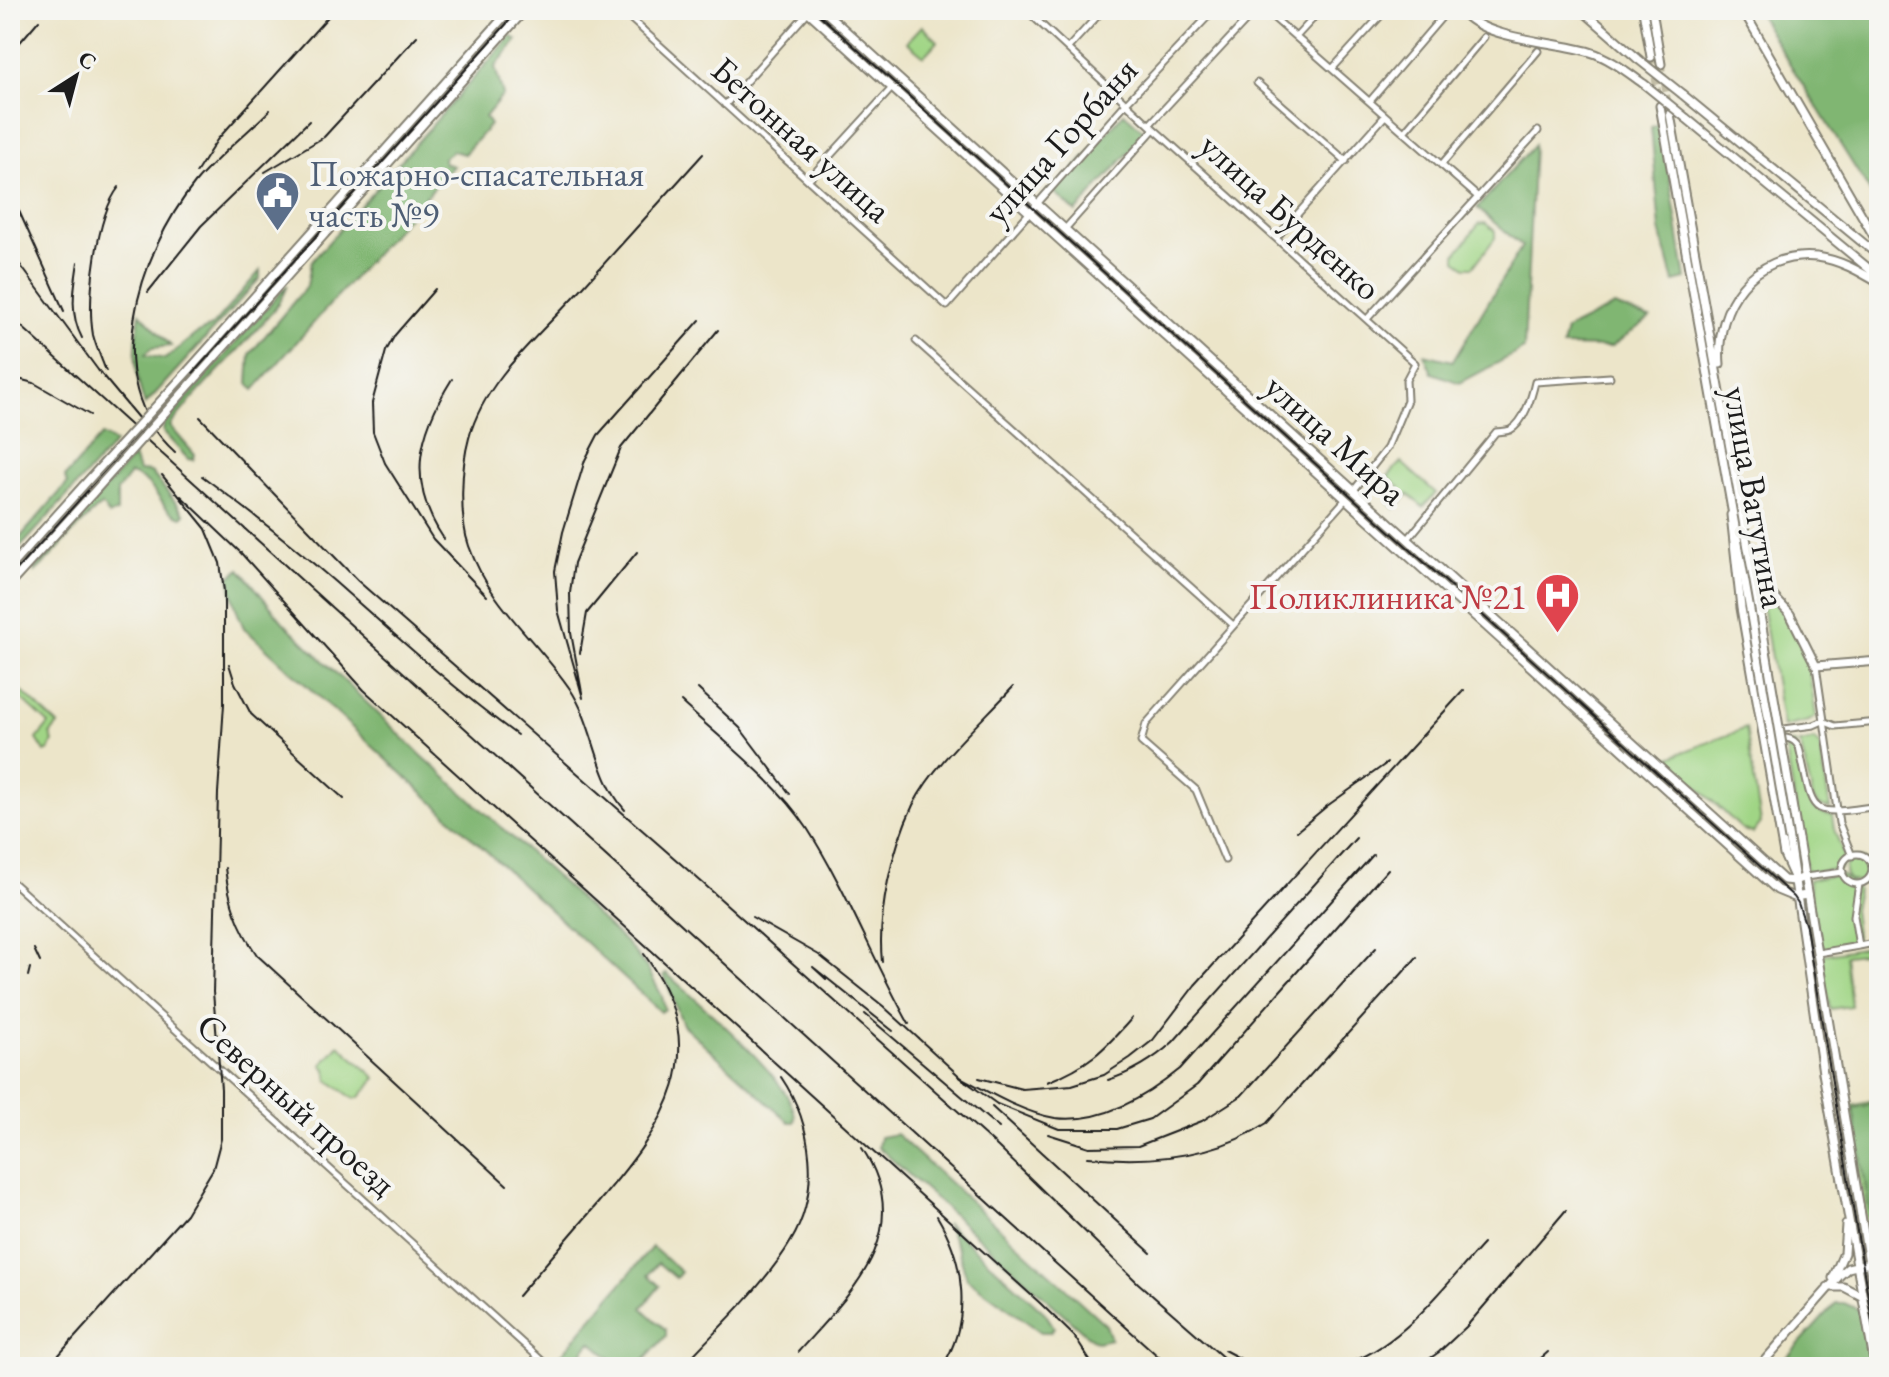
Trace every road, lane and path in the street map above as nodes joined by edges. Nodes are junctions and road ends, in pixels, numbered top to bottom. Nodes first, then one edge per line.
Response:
1 (510, 10) edge
2 (525, 10) edge
3 (621, 10) edge
4 (823, 10) edge
5 (1026, 10) edge
6 (1103, 10) edge
7 (1214, 10) edge
8 (1256, 10) edge
9 (1265, 10) edge
10 (1321, 10) edge
11 (1386, 10) edge
12 (1461, 10) edge
13 (1582, 10) edge
14 (1643, 10) edge
15 (1652, 10) edge
16 (1743, 10) edge
17 (807, 11) edge
18 (1447, 11) edge
19 (1296, 37) junction
20 (1484, 37) dead end
21 (1068, 48) junction
22 (1538, 51) dead end
23 (1651, 57) tunnel mouth
24 (1661, 64) tunnel mouth
25 (1332, 69) junction
26 (450, 78) junction
27 (1257, 83) dead end
28 (457, 85) junction
29 (892, 88) junction
30 (1370, 101) junction
31 (1127, 102) junction
32 (725, 105) junction
33 (1660, 106) tunnel mouth
34 (1670, 114) tunnel mouth
35 (1386, 115) junction
36 (1152, 126) junction
37 (1538, 131) dead end
38 (1404, 132) junction
39 (1346, 161) junction
40 (1441, 165) junction
41 (808, 180) junction
42 (1478, 197) junction
43 (1036, 203) junction
44 (1029, 212) junction
45 (1065, 229) junction
46 (1277, 237) junction
47 (1879, 245) edge
48 (1879, 256) edge
49 (1879, 280) edge
50 (947, 306) joint
51 (1367, 319) junction
52 (916, 341) dead end
53 (1610, 377) dead end
54 (1720, 390) junction
55 (1354, 490) junction
56 (1346, 499) junction
57 (1731, 509) junction
58 (1408, 539) junction
59 (1400, 548) junction
60 (10, 567) edge
61 (1753, 575) junction
62 (10, 584) edge
63 (1755, 616) junction
64 (1232, 624) junction
65 (1877, 661) edge
66 (1816, 666) junction
67 (1879, 682) edge
68 (1823, 721) junction
69 (1879, 722) edge
70 (1762, 732) junction
71 (1764, 741) junction
72 (1646, 754) junction
73 (1637, 763) junction
74 (1879, 806) edge
75 (1837, 812) junction
76 (1793, 839) junction
77 (1784, 855) junction
78 (1852, 856) junction
79 (1225, 860) dead end
80 (1875, 867) edge
81 (1771, 868) junction
82 (1843, 872) junction
83 (1805, 877) junction
84 (1794, 879) junction
85 (10, 880) edge
86 (1859, 884) junction
87 (1807, 895) junction
88 (1797, 897) junction
89 (1879, 942) edge
90 (1859, 946) junction
91 (1818, 953) junction
92 (1846, 1207) junction
93 (1879, 1262) edge
94 (1869, 1263) junction
95 (1857, 1265) junction
96 (1828, 1287) junction
97 (1863, 1297) junction
98 (1879, 1321) edge
99 (549, 1367) edge
100 (1759, 1367) edge
101 (1875, 1367) edge

1 - 26 main road
2 - 28 main road
3 - 32 street, Бетонная улица
4 - 43 main road, улица Мира
5 - 21 street, улица Бурденко
6 - 21 street
7 - 31 street, улица Горбаня
8 - 36 street, улица Горбаня
9 - 19 street
10 - 19 street
11 - 25 street
12 - 49 main road, bridge
13 - 48 main road, bridge
14 - 23 main road
15 - 24 main road
16 - 47 main road
17 - 29 main road, улица Мира
17 - 32 street
18 - 30 street
19 - 25 street
20 - 38 street
21 - 31 street, улица Бурденко
22 - 40 street
25 - 30 street
26 - 28 main road
26 - 60 main road, bridge
27 - 39 street
28 - 62 main road, bridge
29 - 41 street
29 - 44 main road, улица Мира
30 - 35 street
31 - 36 street, улица Бурденко
31 - 43 street, улица Горбаня
32 - 41 street, Бетонная улица
33 - 57 main road, улица Ватутина
34 - 54 main road, улица Ватутина
35 - 38 street
35 - 39 street
36 - 45 street, улица Горбаня
36 - 46 street, улица Бурденко
37 - 42 street
38 - 40 street
39 - 46 street
40 - 42 street
41 - 50 street, Бетонная улица
42 - 51 street
43 - 44 street, улица Горбаня
43 - 45 main road, улица Мира
44 - 50 street, улица Горбаня
44 - 56 main road, улица Мира
45 - 55 main road, улица Мира
46 - 51 street, улица Бурденко
49 - 54 main road
51 - 55 street, улица Бурденко
52 - 64 street
53 - 58 street
54 - 61 main road, улица Ватутина
55 - 56 main road
55 - 58 main road, улица Мира
56 - 59 main road, улица Мира
56 - 64 street
57 - 63 main road, улица Ватутина
57 - 70 main road
58 - 59 main road
58 - 72 main road, улица Мира
59 - 73 main road, улица Мира
61 - 63 main road, улица Ватутина
61 - 66 main road
63 - 76 main road, улица Ватутина, bridge
64 - 79 street
65 - 66 main road
65 - 67 street
66 - 68 street
68 - 69 street
68 - 70 street
68 - 75 street
70 - 71 main road
71 - 75 street
71 - 77 main road
72 - 73 main road
72 - 81 main road, улица Мира
73 - 88 main road, улица Мира
74 - 75 street
75 - 78 street
76 - 83 main road, улица Ватутина
76 - 84 main road, улица Ватутина
77 - 81 main road
77 - 84 main road
78 - 80 street
78 - 82 street
80 - 86 street
81 - 84 main road, улица Мира
82 - 83 street
82 - 86 street
83 - 84 main road
83 - 87 main road
84 - 88 main road, улица Ватутина
85 - 99 street, Северный проезд
86 - 90 street
87 - 88 main road
87 - 91 main road
88 - 92 main road
89 - 90 street
90 - 91 street
91 - 94 main road
92 - 95 main road
92 - 96 main road
93 - 94 main road
94 - 95 main road
94 - 98 main road
95 - 96 main road
95 - 97 main road
96 - 97 main road
96 - 100 main road
97 - 101 main road

